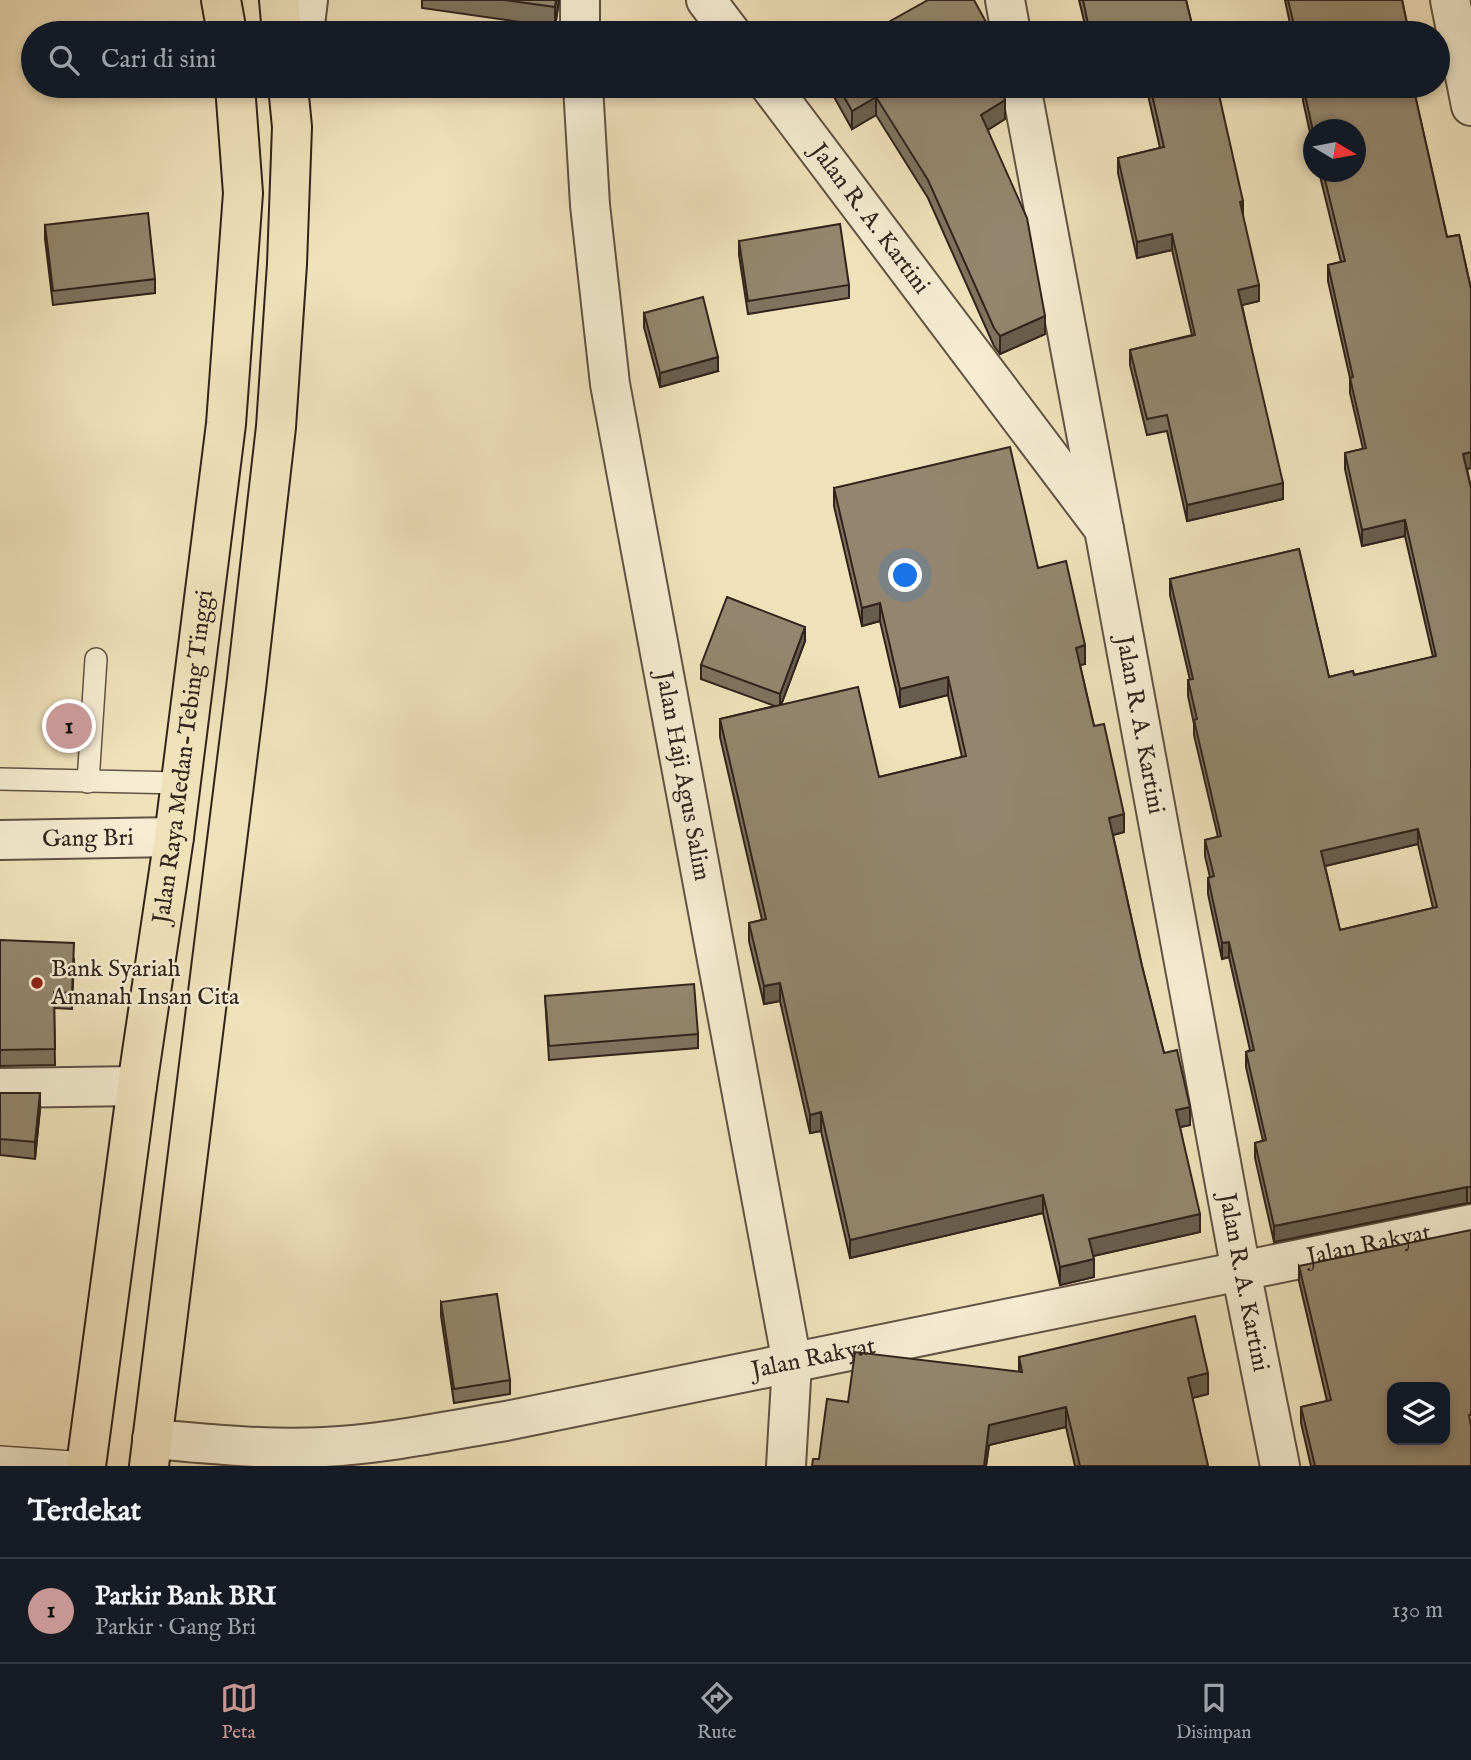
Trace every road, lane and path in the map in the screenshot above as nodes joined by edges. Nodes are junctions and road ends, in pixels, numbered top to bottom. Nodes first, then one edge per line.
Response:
1 (221, 0) edge
2 (279, 0) edge
3 (308, 0) edge
4 (580, 0) edge
5 (706, 0) edge
6 (1005, 0) edge
7 (1450, 0) edge
8 (225, 21) edge
9 (281, 21) edge
10 (305, 21) edge
11 (580, 21) edge
12 (722, 21) edge
13 (1009, 21) edge
14 (237, 98) edge
15 (289, 98) edge
16 (296, 98) edge
17 (584, 98) edge
18 (779, 98) edge
19 (1023, 98) edge
20 (1471, 106) edge
21 (292, 127) junction
22 (1104, 529) junction
23 (96, 659) dead end
24 (0, 779) edge
25 (88, 782) junction
26 (181, 783) junction
27 (174, 837) junction
28 (0, 841) edge
29 (137, 1086) junction
30 (0, 1088) edge
31 (1471, 1224) edge
32 (1241, 1271) junction
33 (792, 1363) junction
34 (150, 1453) edge
35 (0, 1457) edge
36 (86, 1464) edge
37 (786, 1466) edge
38 (1280, 1466) edge

1 - 8 highway
2 - 9 highway
3 - 10 street
4 - 11 street
5 - 12 street
6 - 13 street
7 - 20 street
14 - 26 highway, Jalan Raya Medan-Tebing Tinggi
15 - 21 highway
16 - 21 street
17 - 33 street, Jalan Haji Agus Salim
18 - 22 street, Jalan R. A. Kartini
19 - 22 street
21 - 34 highway
22 - 32 street, Jalan R. A. Kartini
23 - 25 lane
24 - 25 lane
25 - 26 lane
26 - 27 highway, Jalan Raya Medan-Tebing Tinggi
27 - 28 street, Gang Bri
27 - 29 highway, Jalan Raya Medan-Tebing Tinggi
29 - 30 street
29 - 36 highway, Jalan Raya Medan-Tebing Tinggi
31 - 32 street, Jalan Rakyat
32 - 33 street, Jalan Rakyat
32 - 38 street, Jalan R. A. Kartini
33 - 34 street, Jalan Rakyat
33 - 37 street, Jalan Haji Agus Salim
35 - 36 lane

